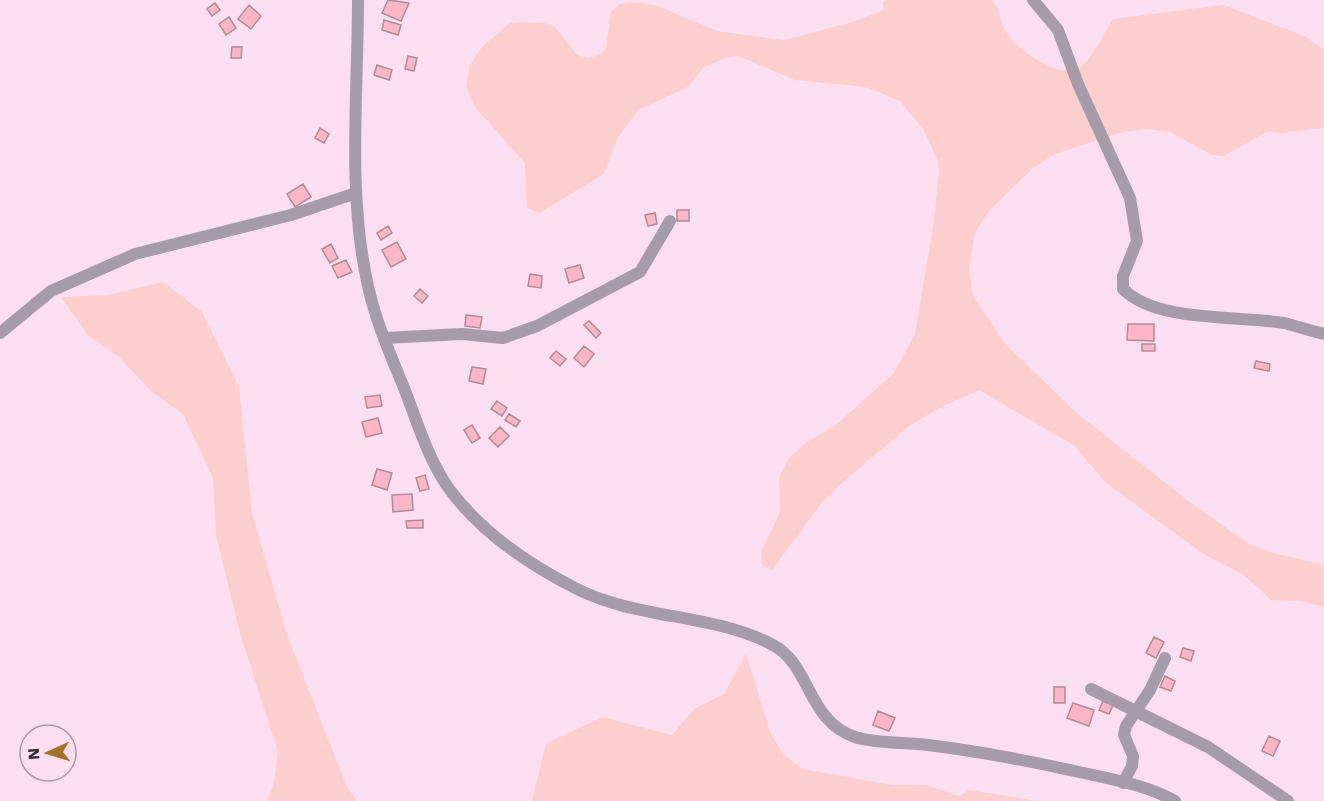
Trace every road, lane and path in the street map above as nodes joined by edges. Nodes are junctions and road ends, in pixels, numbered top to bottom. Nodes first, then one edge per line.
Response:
1 (358, 0) edge
2 (1033, 0) edge
3 (356, 193) junction
4 (670, 221) dead end
5 (0, 333) edge
6 (1324, 334) edge
7 (384, 338) junction
8 (1165, 658) dead end
9 (1091, 689) dead end
10 (1135, 711) junction
11 (1123, 783) junction
12 (1174, 801) edge
13 (1288, 801) edge

1 - 3 street
2 - 6 street
3 - 5 street
3 - 7 street
4 - 7 street
7 - 11 street
8 - 10 street
9 - 10 street
10 - 11 street
10 - 13 street
11 - 12 street

